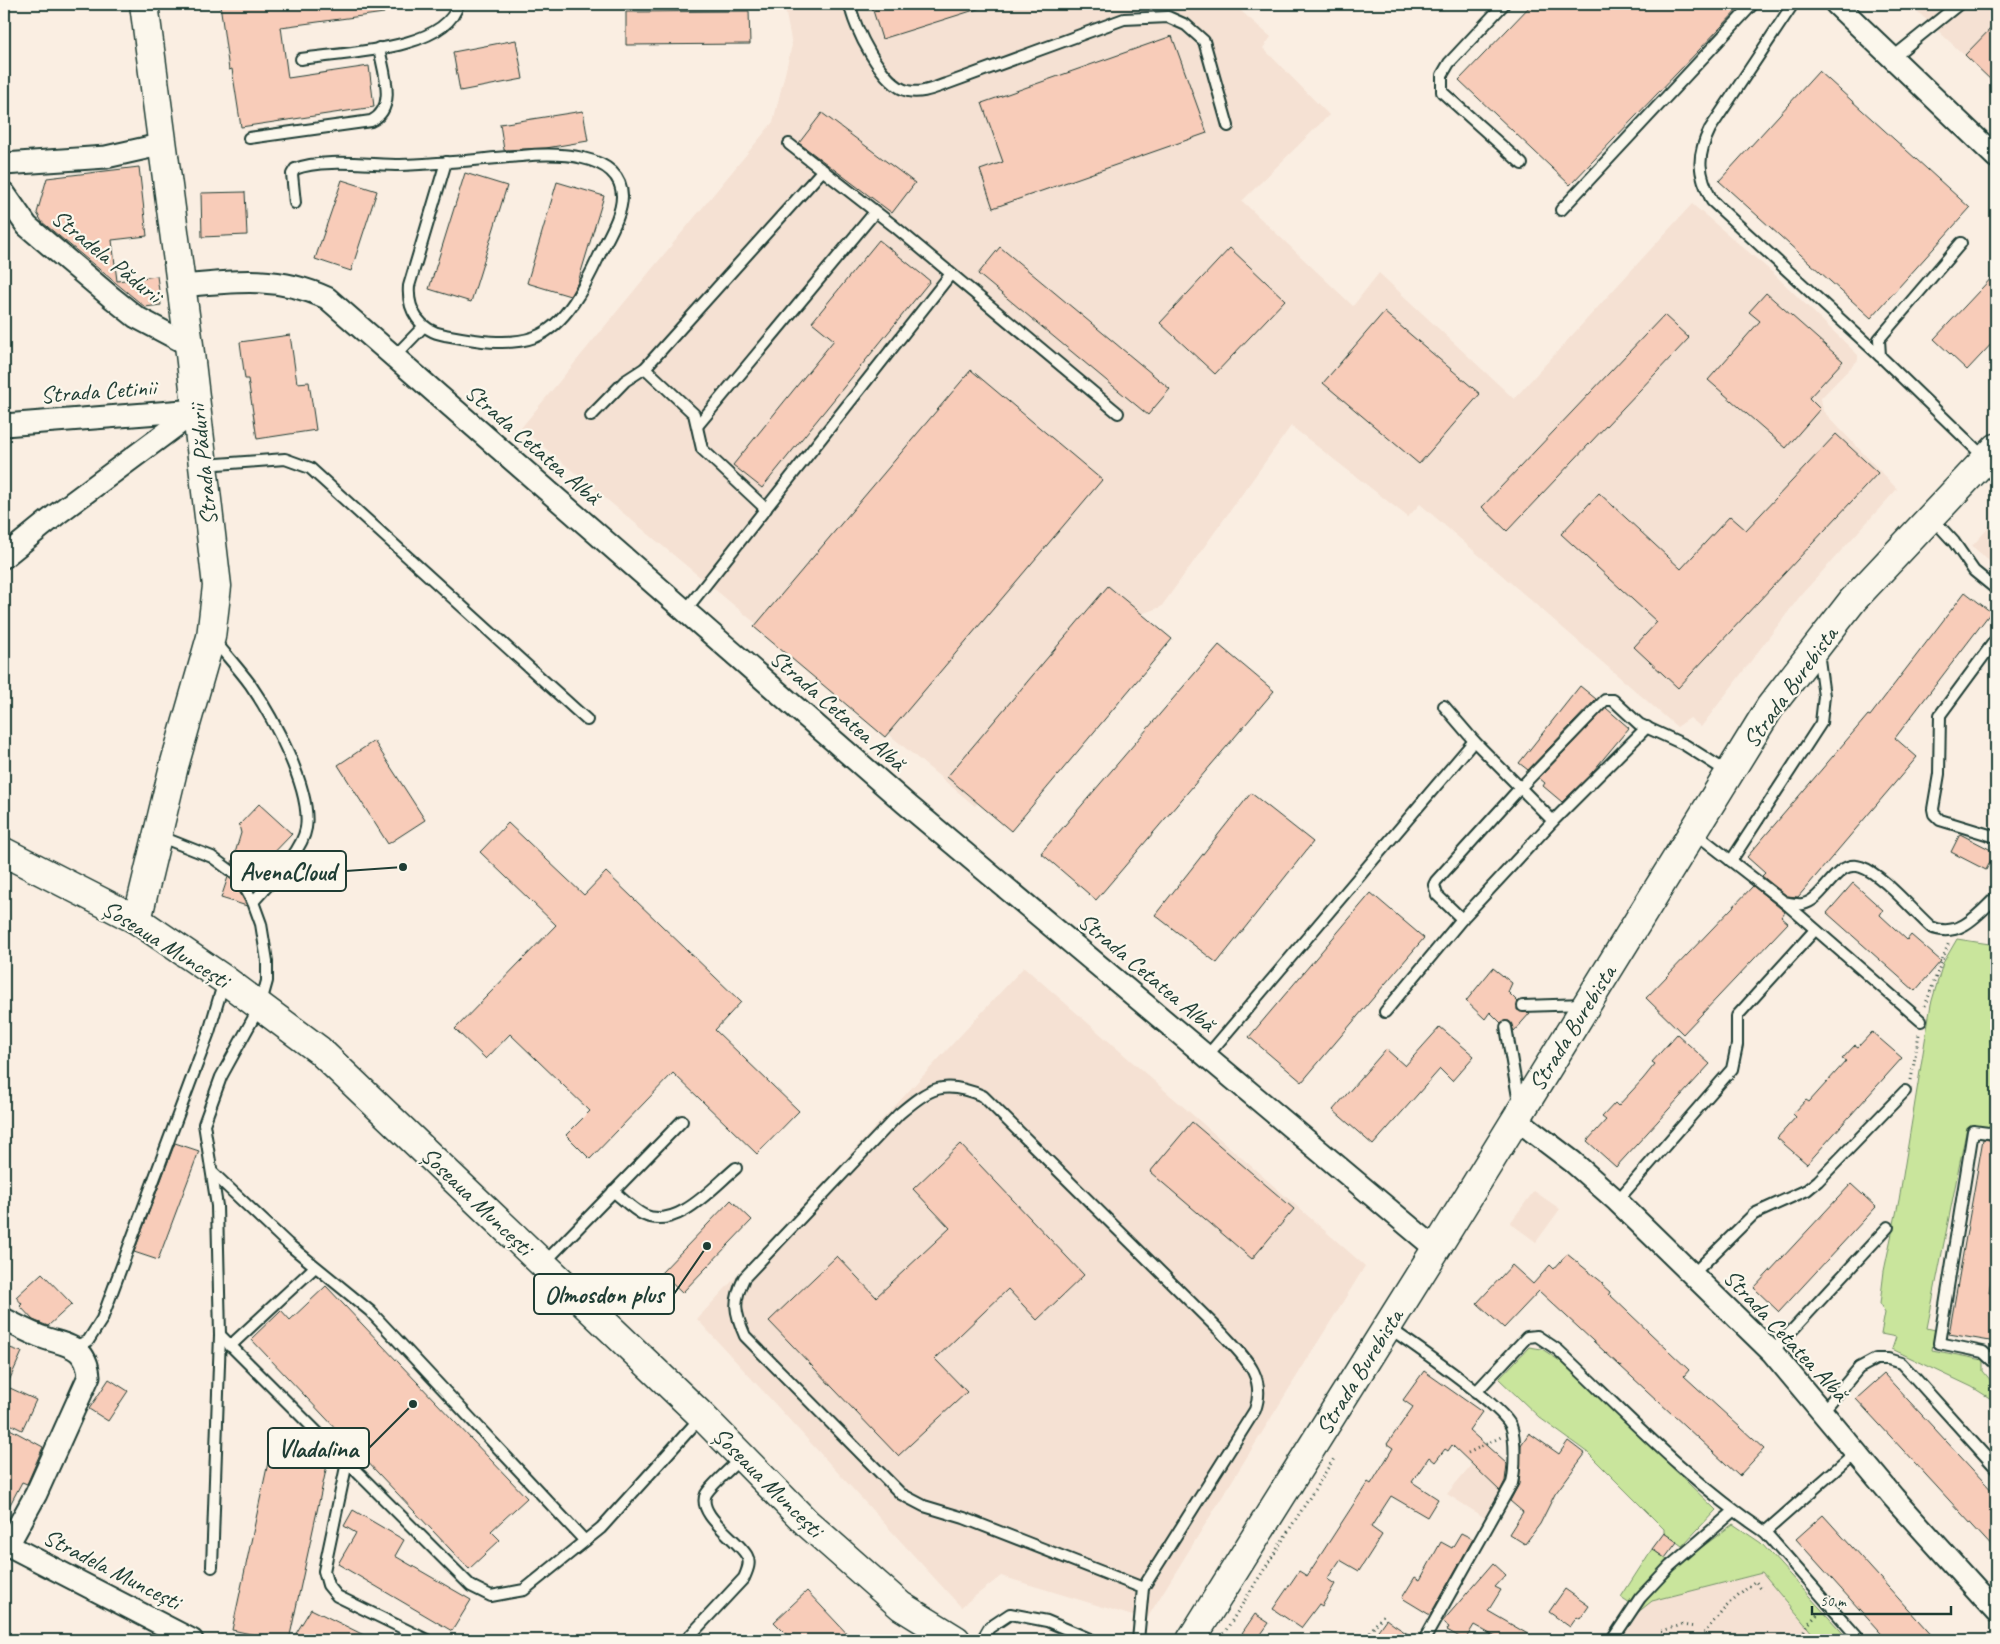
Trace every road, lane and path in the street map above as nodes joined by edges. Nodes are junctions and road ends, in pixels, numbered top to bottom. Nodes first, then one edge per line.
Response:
1 (144, 4) edge
2 (458, 4) edge
3 (850, 4) edge
4 (1504, 4) edge
5 (1753, 4) edge
6 (1793, 4) edge
7 (1836, 4) edge
8 (1959, 4) edge
9 (379, 48) junction
10 (1892, 58) junction
11 (301, 59) dead end
12 (1228, 126) dead end
13 (248, 138) dead end
14 (164, 144) junction
15 (789, 144) dead end
16 (1996, 157) edge
17 (446, 162) junction
18 (4, 164) edge
19 (1522, 164) dead end
20 (823, 170) junction
21 (4, 193) edge
22 (294, 203) dead end
23 (1561, 210) dead end
24 (875, 212) junction
25 (1961, 243) dead end
26 (950, 275) junction
27 (182, 286) junction
28 (423, 327) junction
29 (189, 345) junction
30 (1880, 356) junction
31 (394, 357) junction
32 (645, 368) junction
33 (197, 410) junction
34 (1118, 412) dead end
35 (591, 416) dead end
36 (4, 425) edge
37 (698, 425) junction
38 (1991, 453) edge
39 (203, 465) junction
40 (766, 509) junction
41 (1932, 518) junction
42 (4, 557) edge
43 (1996, 589) edge
44 (685, 612) junction
45 (211, 637) junction
46 (1996, 640) edge
47 (1817, 648) junction
48 (1444, 706) dead end
49 (586, 720) dead end
50 (1647, 727) junction
51 (1474, 741) junction
52 (1730, 773) junction
53 (1520, 788) junction
54 (1553, 821) junction
55 (1694, 831) junction
56 (157, 835) junction
57 (1996, 837) edge
58 (4, 852) edge
59 (1731, 862) junction
60 (1996, 897) edge
61 (253, 902) junction
62 (1784, 902) junction
63 (1462, 919) junction
64 (137, 920) junction
65 (1814, 930) junction
66 (225, 980) junction
67 (1588, 1004) junction
68 (260, 1006) junction
69 (1523, 1006) dead end
70 (1385, 1012) dead end
71 (1922, 1021) dead end
72 (1506, 1027) dead end
73 (1207, 1056) junction
74 (1905, 1092) dead end
75 (1518, 1114) junction
76 (682, 1122) dead end
77 (1996, 1134) edge
78 (736, 1168) dead end
79 (213, 1173) junction
80 (613, 1191) junction
81 (1616, 1201) junction
82 (1888, 1228) dead end
83 (1436, 1249) junction
84 (543, 1264) junction
85 (315, 1267) junction
86 (1693, 1274) junction
87 (4, 1319) edge
88 (1388, 1326) junction
89 (220, 1335) junction
90 (230, 1346) junction
91 (73, 1347) junction
92 (1772, 1352) junction
93 (1996, 1364) edge
94 (1476, 1392) junction
95 (1823, 1411) junction
96 (702, 1416) junction
97 (1513, 1432) junction
98 (1856, 1452) junction
99 (1468, 1453) dead end
100 (741, 1458) junction
101 (347, 1462) junction
102 (1996, 1468) edge
103 (1734, 1512) junction
104 (1765, 1532) junction
105 (586, 1541) junction
106 (6, 1544) edge
107 (212, 1567) dead end
108 (1143, 1588) junction
109 (1763, 1590) dead end
110 (1828, 1603) junction
111 (1996, 1611) edge
112 (1382, 1615) dead end
113 (1695, 1627) dead end
114 (1704, 1633) dead end
115 (940, 1634) edge
116 (192, 1640) edge
117 (427, 1640) edge
118 (686, 1640) edge
119 (982, 1640) edge
120 (1092, 1640) edge
121 (1138, 1640) edge
122 (1191, 1640) edge
123 (1364, 1640) edge
124 (1424, 1640) edge
125 (1612, 1640) edge
126 (1660, 1640) edge
127 (1800, 1640) edge
128 (1860, 1640) edge

1 - 14 main road, Strada Pădurii
2 - 9 lane
3 - 12 lane
4 - 19 lane
5 - 23 lane
6 - 30 lane
7 - 10 street
8 - 10 lane
9 - 11 lane
9 - 13 lane
10 - 16 street
14 - 18 street
14 - 27 main road, Strada Pădurii
15 - 20 lane
17 - 22 lane
17 - 28 lane
17 - 28 lane
20 - 24 lane
20 - 32 lane
21 - 29 street, Stradela Pădurii
24 - 26 lane
24 - 37 lane
25 - 30 lane
26 - 34 lane
26 - 40 lane
27 - 29 main road, Strada Pădurii
27 - 31 street, Strada Cetatea Albă
28 - 31 lane
29 - 33 main road, Strada Pădurii
30 - 38 lane
31 - 44 street, Strada Cetatea Albă
32 - 35 lane
32 - 37 lane
33 - 36 street, Strada Cetinii
33 - 39 main road, Strada Pădurii
33 - 42 street
37 - 40 lane
38 - 41 main road, Strada Burebista
39 - 45 main road, Strada Pădurii
39 - 49 lane
40 - 44 lane
41 - 43 lane
41 - 47 main road, Strada Burebista
44 - 73 street, Strada Cetatea Albă
45 - 56 main road, Strada Pădurii
45 - 61 lane
46 - 57 lane
47 - 52 main road, Strada Burebista
47 - 59 lane
48 - 51 lane
50 - 52 lane
50 - 53 lane
50 - 54 lane
51 - 53 lane
51 - 73 lane
52 - 55 main road, Strada Burebista
53 - 54 lane
53 - 63 lane
54 - 63 lane
55 - 59 lane
55 - 67 main road, Strada Burebista
56 - 61 lane
56 - 64 main road, Strada Pădurii
58 - 64 main road, Șoseaua Muncești
59 - 62 lane
60 - 62 lane
61 - 68 lane
62 - 65 lane
63 - 70 lane
64 - 66 main road, Șoseaua Muncești
65 - 71 lane
65 - 81 lane
66 - 68 main road, Șoseaua Muncești
66 - 91 lane
67 - 69 lane
67 - 75 main road, Strada Burebista
68 - 79 lane
68 - 84 main road, Șoseaua Muncești
72 - 75 lane
73 - 83 street, Strada Cetatea Albă
74 - 86 lane
75 - 81 street, Strada Cetatea Albă
75 - 83 main road, Strada Burebista
76 - 80 lane
77 - 93 lane
78 - 80 lane
79 - 85 lane
79 - 89 lane
80 - 84 lane
81 - 86 street, Strada Cetatea Albă
82 - 92 lane
83 - 88 main road, Strada Burebista
84 - 96 main road, Șoseaua Muncești
85 - 90 lane
85 - 105 lane
86 - 92 street, Strada Cetatea Albă
87 - 91 street
88 - 94 lane
88 - 122 main road, Strada Burebista
89 - 90 lane
89 - 107 lane
90 - 101 lane
91 - 106 street
92 - 95 street, Strada Cetatea Albă
94 - 97 lane
94 - 103 lane
95 - 98 street, Strada Cetatea Albă
95 - 102 lane
96 - 100 main road, Șoseaua Muncești
96 - 105 lane
97 - 99 path
97 - 124 lane
98 - 104 lane
98 - 111 street, Strada Cetatea Albă
100 - 115 main road, Șoseaua Muncești
100 - 118 lane
101 - 105 lane
101 - 117 lane
103 - 104 lane
103 - 125 lane
104 - 110 lane
106 - 116 street, Stradela Muncești
108 - 108 lane
108 - 121 lane
109 - 114 path
110 - 127 path
110 - 128 lane
112 - 123 path
113 - 126 path
119 - 120 lane

